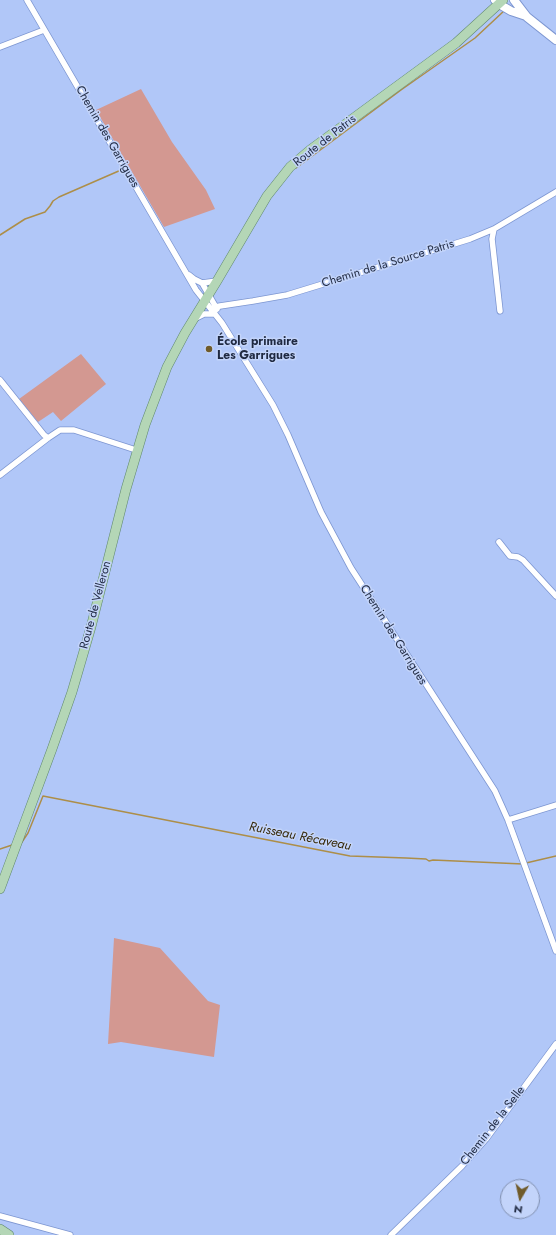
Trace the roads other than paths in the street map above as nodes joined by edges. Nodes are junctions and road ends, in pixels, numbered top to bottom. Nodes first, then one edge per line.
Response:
1 (27, 0) edge
2 (514, 0) edge
3 (499, 1) edge
4 (527, 16) junction
5 (44, 30) junction
6 (556, 40) edge
7 (0, 47) edge
8 (556, 192) edge
9 (494, 229) junction
10 (188, 273) junction
11 (217, 281) junction
12 (202, 283) junction
13 (207, 297) junction
14 (215, 311) junction
15 (500, 311) dead end
16 (191, 322) junction
17 (0, 380) edge
18 (48, 438) junction
19 (136, 450) junction
20 (0, 475) edge
21 (498, 542) dead end
22 (556, 596) edge
23 (556, 805) edge
24 (508, 820) junction
25 (0, 889) edge
26 (556, 950) edge
27 (556, 1044) edge
28 (0, 1216) edge
29 (0, 1229) edge
30 (9, 1235) edge
31 (70, 1235) edge
32 (390, 1235) edge

1 - 5 street, Chemin des Garrigues
2 - 4 street
3 - 4 street
3 - 11 main road, Route de Patris
4 - 6 street
5 - 7 street
5 - 10 street, Chemin des Garrigues
8 - 9 street, Chemin de la Source Patris
9 - 14 street, Chemin de la Source Patris
9 - 15 street
10 - 12 street, Chemin des Garrigues
10 - 13 street, Chemin des Garrigues
11 - 12 street
11 - 13 main road, Route de Patris
12 - 13 street, Chemin des Garrigues
13 - 14 street, Chemin des Garrigues
13 - 14 street, Chemin des Garrigues
13 - 16 main road, Route de Patris
14 - 16 street
14 - 24 street, Chemin des Garrigues
16 - 19 main road, Route de Velleron
17 - 18 street
18 - 19 street
18 - 20 street
19 - 25 main road, Route de Velleron
21 - 22 street
23 - 24 street
24 - 26 street, Chemin des Garrigues
27 - 32 street, Chemin de la Selle
28 - 31 street
29 - 30 main road

